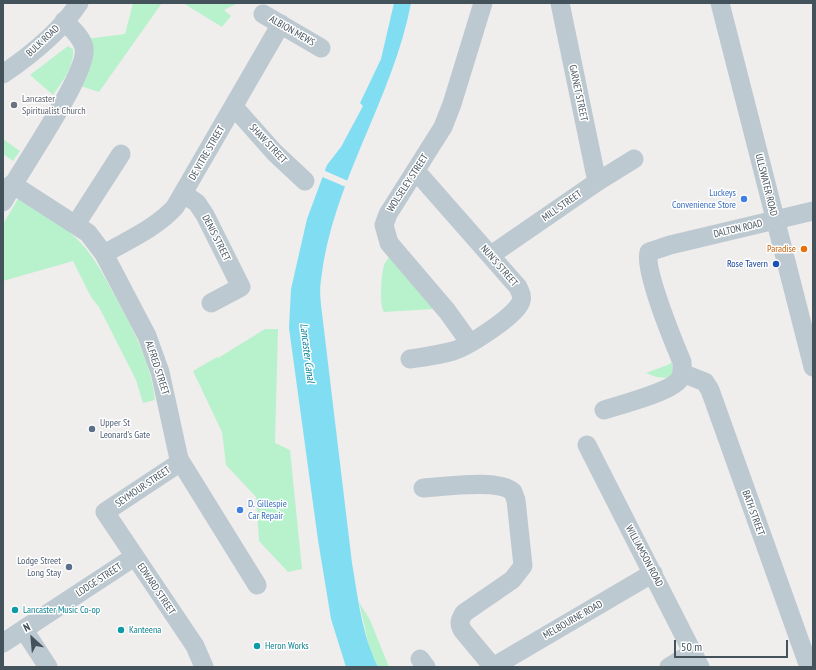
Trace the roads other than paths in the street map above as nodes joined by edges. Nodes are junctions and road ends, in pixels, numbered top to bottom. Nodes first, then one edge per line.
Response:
1 (79, 3) edge
2 (483, 3) edge
3 (560, 3) edge
4 (720, 3) edge
5 (263, 14) dead end
6 (64, 21) junction
7 (281, 24) junction
8 (321, 48) dead end
9 (3, 74) edge
10 (234, 107) junction
11 (121, 154) dead end
12 (634, 159) dead end
13 (416, 171) junction
14 (305, 181) dead end
15 (597, 182) junction
16 (12, 184) junction
17 (184, 194) junction
18 (3, 202) edge
19 (813, 211) edge
20 (775, 221) junction
21 (76, 224) junction
22 (104, 254) junction
23 (491, 255) junction
24 (210, 303) dead end
25 (470, 343) junction
26 (410, 359) dead end
27 (813, 367) edge
28 (682, 373) junction
29 (604, 410) dead end
30 (587, 445) dead end
31 (179, 459) junction
32 (423, 488) dead end
33 (105, 512) joint
34 (134, 557) junction
35 (653, 573) junction
36 (257, 585) dead end
37 (24, 630) junction
38 (3, 643) edge
39 (697, 660) edge
40 (48, 667) edge
41 (204, 667) edge
42 (493, 667) edge
43 (669, 667) edge
44 (809, 667) edge

1 - 6 street, BULK ROAD
2 - 13 street, WOLSELEY STREET
3 - 15 street, GARNET STREET
4 - 20 street, ULLSWATER ROAD
5 - 7 street, ALBION MEWS
6 - 9 street, BULK ROAD
6 - 16 street
7 - 8 street, ALBION MEWS
7 - 10 street, DE VITRE STREET
10 - 14 street, SHAW STREET
10 - 17 street, DE VITRE STREET
11 - 21 street
12 - 15 street, MILL STREET
13 - 23 street, NUN'S STREET
13 - 25 street, WOLSELEY STREET
15 - 23 street, MILL STREET
16 - 18 street
16 - 21 street, ALFRED STREET
17 - 22 street, DE VITRE STREET
17 - 24 street, DENIS STREET
19 - 20 street, DALTON ROAD
20 - 27 street, ULLSWATER ROAD
20 - 28 street, DALTON ROAD
21 - 22 street, ALFRED STREET
22 - 31 street, ALFRED STREET
23 - 25 street, NUN'S STREET
25 - 26 street, NUN'S STREET
28 - 29 street
28 - 44 street, BATH STREET
30 - 35 street, WILLIAMSON ROAD
31 - 33 street, SEYMOUR STREET
31 - 36 street, ALFRED STREET
32 - 42 street
33 - 34 street, EDWARD STREET
34 - 37 street, LODGE STREET
34 - 41 street, EDWARD STREET
35 - 39 street, WILLIAMSON ROAD
35 - 42 street, MELBOURNE ROAD
37 - 38 street, LODGE STREET
37 - 40 street
39 - 43 street

